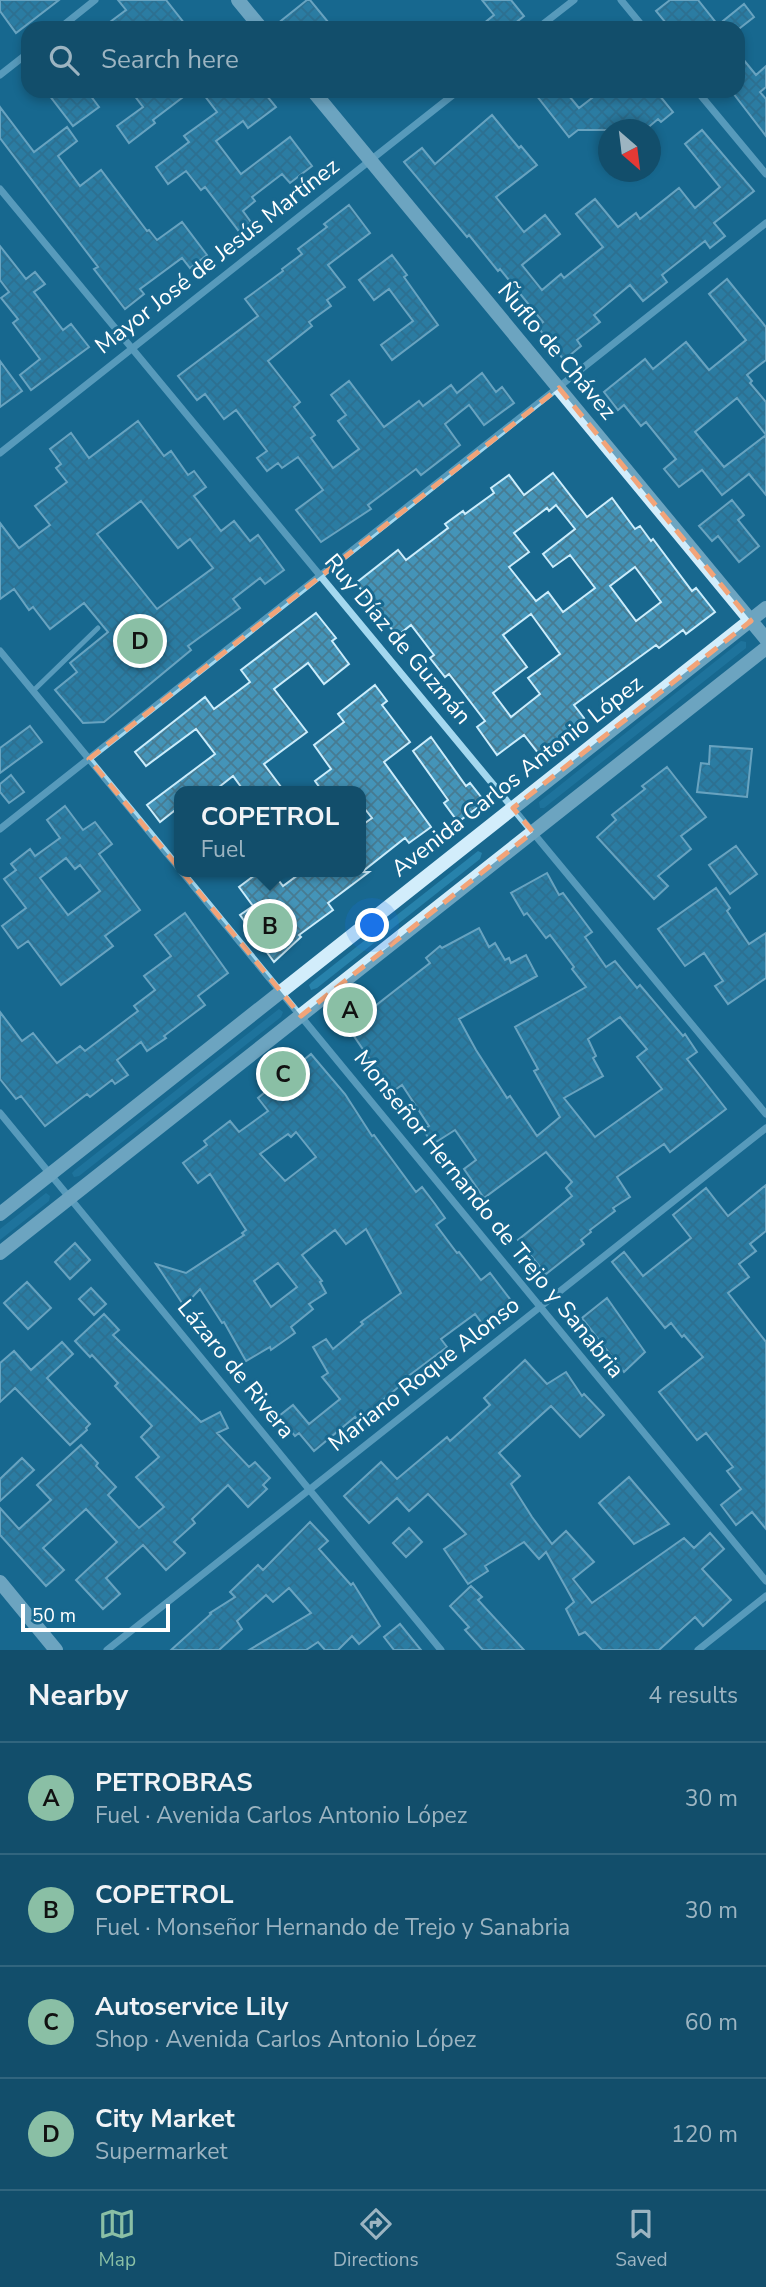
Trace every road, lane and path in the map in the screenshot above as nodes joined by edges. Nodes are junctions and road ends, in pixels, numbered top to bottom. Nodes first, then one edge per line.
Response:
1 (95, 0) edge
2 (238, 0) edge
3 (574, 0) edge
4 (621, 0) edge
5 (69, 21) edge
6 (255, 21) edge
7 (547, 21) edge
8 (639, 21) edge
9 (21, 58) edge
10 (0, 75) edge
11 (319, 98) edge
12 (449, 98) edge
13 (703, 98) edge
14 (370, 160) junction
15 (766, 174) edge
16 (0, 189) edge
17 (766, 223) edge
18 (132, 348) junction
19 (559, 388) junction
20 (0, 453) edge
21 (321, 576) junction
22 (766, 608) edge
23 (751, 621) junction
24 (98, 628) dead end
25 (766, 639) edge
26 (766, 648) edge
27 (0, 651) edge
28 (33, 691) junction
29 (89, 759) junction
30 (513, 808) junction
31 (0, 829) edge
32 (533, 832) junction
33 (174, 862) edge
34 (187, 877) edge
35 (281, 992) junction
36 (301, 1016) junction
37 (0, 1114) edge
38 (766, 1114) edge
39 (766, 1128) edge
40 (50, 1174) junction
41 (70, 1198) junction
42 (0, 1214) edge
43 (0, 1253) edge
44 (540, 1307) junction
45 (309, 1489) junction
46 (0, 1581) edge
47 (766, 1581) edge
48 (766, 1596) edge
49 (56, 1650) edge
50 (107, 1650) edge
51 (441, 1650) edge
52 (698, 1650) edge

1 - 5 street
2 - 6 main road
3 - 7 street
4 - 8 street
9 - 10 street
11 - 14 main road, Ñuflo de Chávez
12 - 14 street, Mayor José de Jesús Martínez
13 - 15 street
14 - 18 street, Mayor José de Jesús Martínez
14 - 19 main road, Ñuflo de Chávez
16 - 18 street, Ruy Díaz de Guzmán
17 - 19 street
18 - 20 street, Mayor José de Jesús Martínez
18 - 21 street, Ruy Díaz de Guzmán
19 - 21 street
19 - 23 main road, Ñuflo de Chávez
21 - 29 street
21 - 30 street, Ruy Díaz de Guzmán
22 - 23 main road, Avenida Carlos Antonio López
23 - 25 main road, Ñuflo de Chávez
23 - 30 main road, Avenida Carlos Antonio López
24 - 28 lane
26 - 32 main road
27 - 28 street, Monseñor Hernando de Trejo y Sanabria
28 - 29 street, Monseñor Hernando de Trejo y Sanabria
29 - 31 street
29 - 33 street, Monseñor Hernando de Trejo y Sanabria
30 - 32 street, Ruy Díaz de Guzmán
30 - 35 main road, Avenida Carlos Antonio López
32 - 36 main road
32 - 38 street, Ruy Díaz de Guzmán
34 - 35 street, Monseñor Hernando de Trejo y Sanabria
35 - 36 street, Monseñor Hernando de Trejo y Sanabria
35 - 40 main road, Avenida Carlos Antonio López
36 - 41 main road
36 - 44 street, Monseñor Hernando de Trejo y Sanabria
37 - 40 street, Lázaro de Rivera
39 - 44 street, Mariano Roque Alonso
40 - 41 street, Lázaro de Rivera
40 - 42 main road, Avenida Carlos Antonio López
41 - 43 main road
41 - 45 street, Lázaro de Rivera
44 - 45 street, Mariano Roque Alonso
44 - 47 street, Monseñor Hernando de Trejo y Sanabria
45 - 50 street, Mariano Roque Alonso
45 - 51 street, Lázaro de Rivera
46 - 49 main road
48 - 52 street

